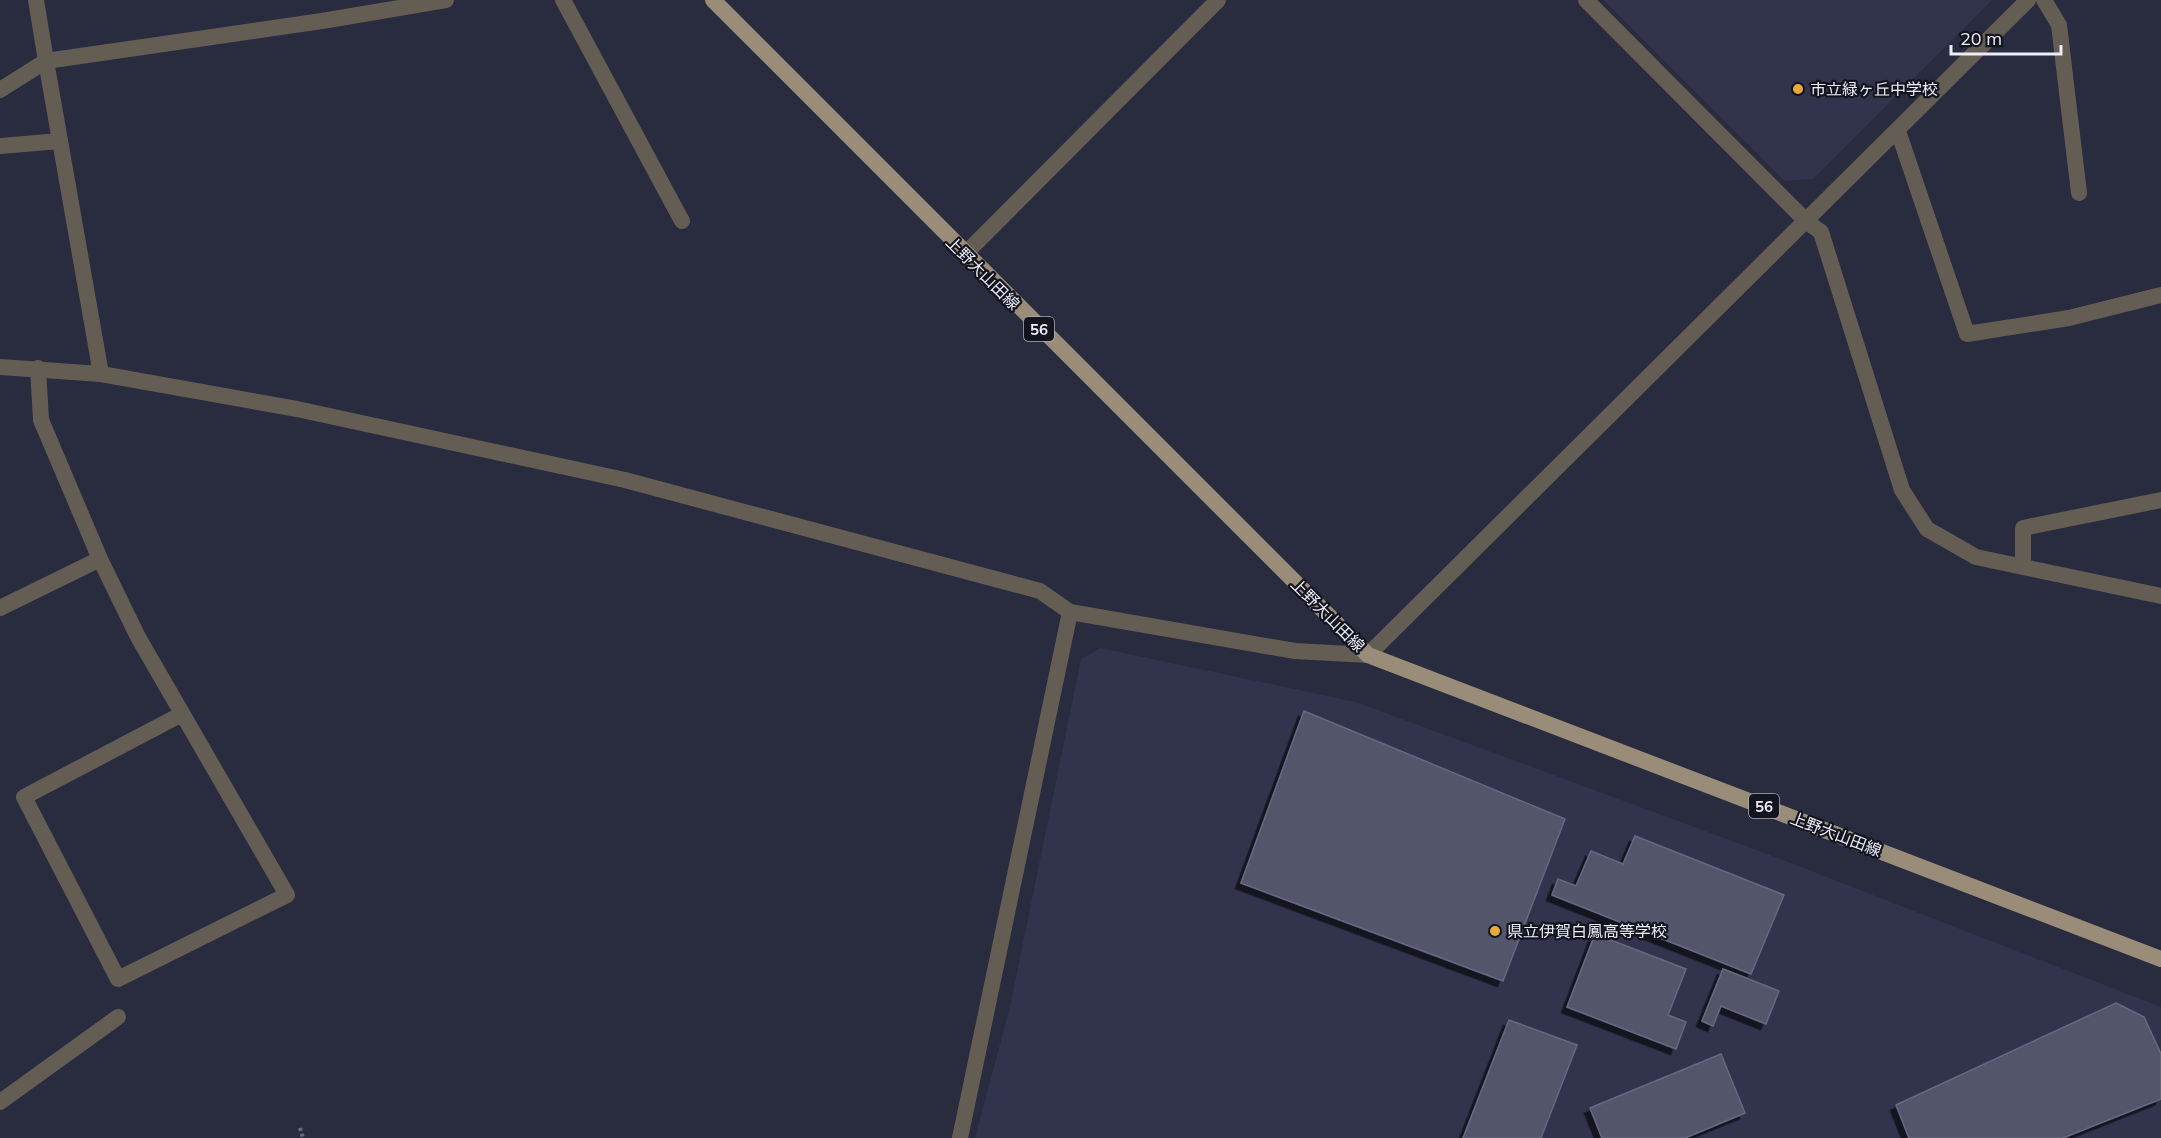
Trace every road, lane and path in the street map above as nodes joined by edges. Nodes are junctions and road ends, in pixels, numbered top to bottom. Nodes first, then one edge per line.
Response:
1 (36, 0) edge
2 (446, 0) edge
3 (563, 0) edge
4 (713, 0) edge
5 (1218, 0) edge
6 (1586, 0) edge
7 (2028, 0) edge
8 (2044, 0) edge
9 (46, 61) junction
10 (0, 90) edge
11 (1898, 131) junction
12 (60, 141) junction
13 (0, 146) edge
14 (2079, 194) dead end
15 (682, 221) dead end
16 (1807, 222) junction
17 (964, 254) junction
18 (2161, 295) edge
19 (0, 366) edge
20 (38, 368) junction
21 (101, 374) junction
22 (2161, 500) edge
23 (100, 559) junction
24 (2023, 567) junction
25 (2161, 596) edge
26 (0, 608) edge
27 (1070, 612) junction
28 (1368, 655) junction
29 (182, 714) junction
30 (2161, 958) edge
31 (118, 1017) dead end
32 (0, 1102) edge
33 (300, 1128) dead end
34 (303, 1138) edge
35 (960, 1138) edge

1 - 9 street
2 - 9 street
3 - 15 street
4 - 17 main road, 上野大山田線 / 56
5 - 17 street
6 - 16 street
7 - 11 street
8 - 14 street
9 - 10 street
9 - 12 street
11 - 16 street
11 - 18 street
12 - 13 street
12 - 21 street
16 - 24 street
16 - 28 street
17 - 28 main road, 上野大山田線 / 56
19 - 20 street
20 - 21 street
20 - 23 street
21 - 27 street
22 - 24 street
23 - 26 street
23 - 29 street
24 - 25 street
27 - 28 street
27 - 35 street
28 - 30 main road, 上野大山田線 / 56
29 - 29 street
31 - 32 street
33 - 34 path

